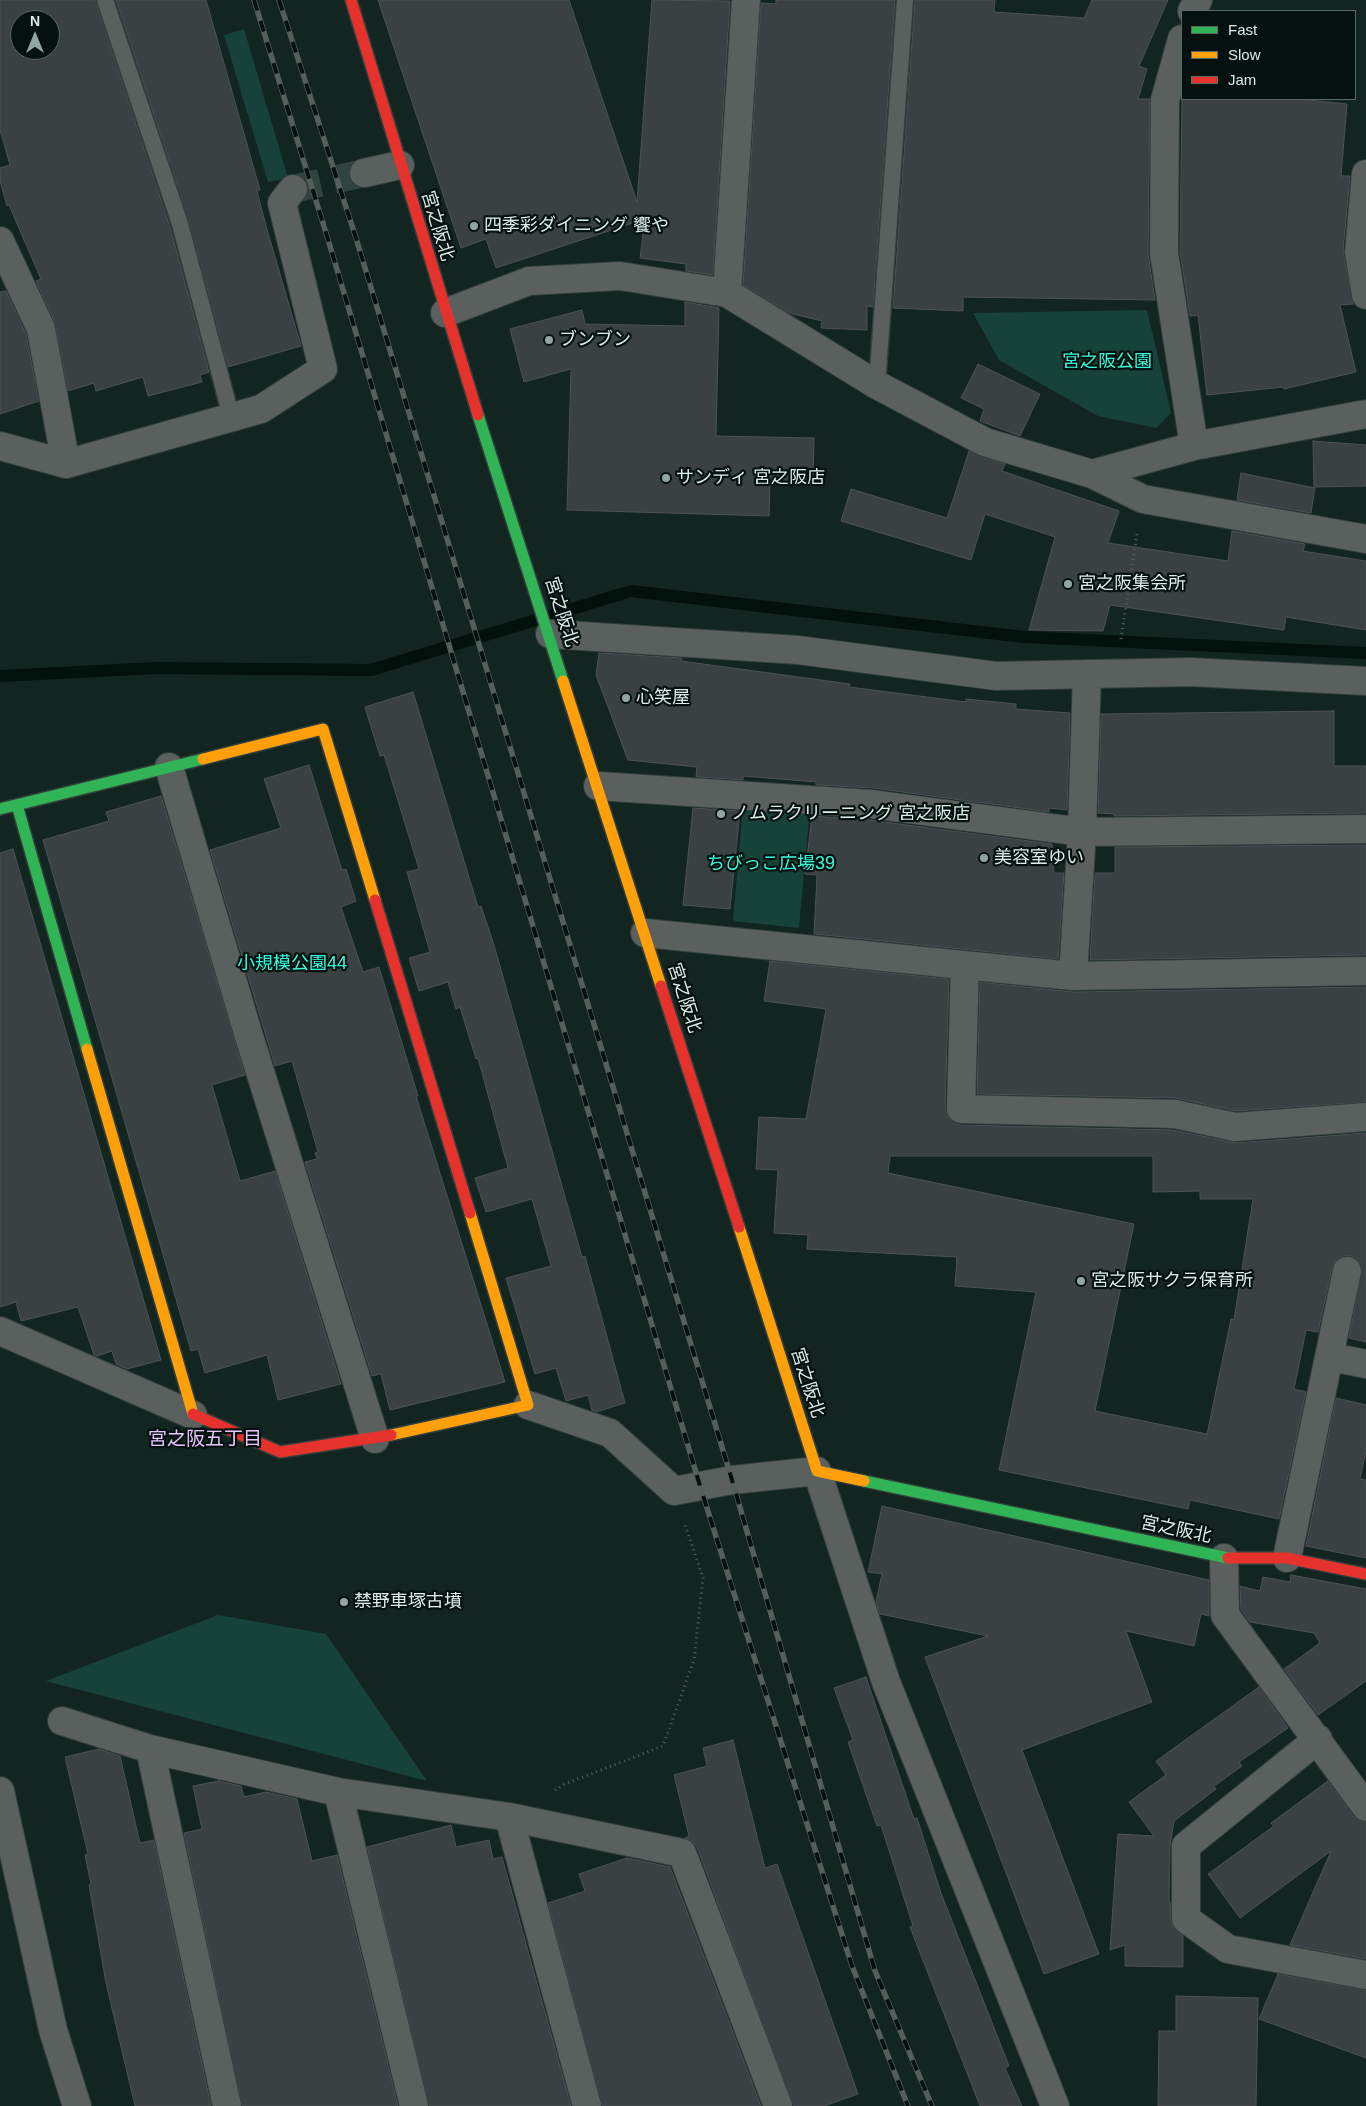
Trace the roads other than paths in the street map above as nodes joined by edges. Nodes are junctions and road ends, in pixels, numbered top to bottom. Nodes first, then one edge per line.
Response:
1 (106, 0) edge
2 (351, 0) edge
3 (746, 0) edge
4 (905, 0) edge
5 (1181, 44) edge
6 (400, 165) junction
7 (364, 173) tunnel mouth
8 (1366, 174) edge
9 (293, 189) dead end
10 (0, 241) edge
11 (727, 293) junction
12 (1366, 295) edge
13 (445, 313) junction
14 (877, 385) junction
15 (1366, 414) edge
16 (231, 416) junction
17 (0, 446) edge
18 (1194, 446) junction
19 (66, 464) junction
20 (1092, 474) junction
21 (1366, 539) edge
22 (549, 633) junction
23 (1087, 674) junction
24 (1366, 681) edge
25 (169, 767) junction
26 (598, 786) junction
27 (17, 804) junction
28 (0, 809) edge
29 (1366, 829) edge
30 (1082, 832) junction
31 (645, 933) junction
32 (965, 965) junction
33 (1366, 971) edge
34 (1073, 976) junction
35 (1366, 1117) edge
36 (1347, 1271) dead end
37 (0, 1331) edge
38 (1331, 1358) junction
39 (1366, 1364) edge
40 (528, 1405) junction
41 (193, 1415) junction
42 (375, 1440) junction
43 (816, 1471) junction
44 (1224, 1558) junction
45 (1287, 1558) junction
46 (1366, 1574) edge
47 (62, 1721) dead end
48 (1318, 1739) junction
49 (150, 1749) junction
50 (0, 1791) edge
51 (338, 1792) junction
52 (1366, 1807) edge
53 (509, 1817) junction
54 (1366, 1975) edge
55 (73, 2095) edge
56 (87, 2106) edge
57 (227, 2106) edge
58 (414, 2106) edge
59 (587, 2106) edge
60 (778, 2106) edge
61 (1055, 2106) edge

1 - 16 lane
2 - 6 street, 宮之阪北
3 - 11 street
4 - 14 lane
5 - 18 street
6 - 7 street
6 - 13 street, 宮之阪北
8 - 12 street
9 - 16 street
10 - 19 street
11 - 13 street
11 - 14 street
13 - 22 street, 宮之阪北
14 - 20 street
15 - 18 street
16 - 19 street
17 - 19 street
18 - 20 street
20 - 21 street
22 - 23 street
22 - 26 street, 宮之阪北
23 - 24 street
23 - 30 street
25 - 27 street
25 - 40 street
25 - 42 street
26 - 30 street
26 - 31 street, 宮之阪北
27 - 28 street
27 - 41 street
29 - 30 street
30 - 34 street
31 - 32 street
31 - 43 street, 宮之阪北
32 - 34 street
32 - 35 street
33 - 34 street
36 - 38 street
37 - 41 street
38 - 39 street
38 - 45 street
40 - 42 street
40 - 43 street
41 - 42 street
43 - 44 street, 宮之阪北
43 - 61 street
44 - 45 street, 宮之阪北
44 - 48 street
45 - 46 street, 宮之阪北
47 - 49 street
48 - 52 street
48 - 54 street
49 - 51 street
49 - 57 street
50 - 55 street
51 - 53 street
51 - 58 street
53 - 59 street
53 - 60 street
55 - 56 street

